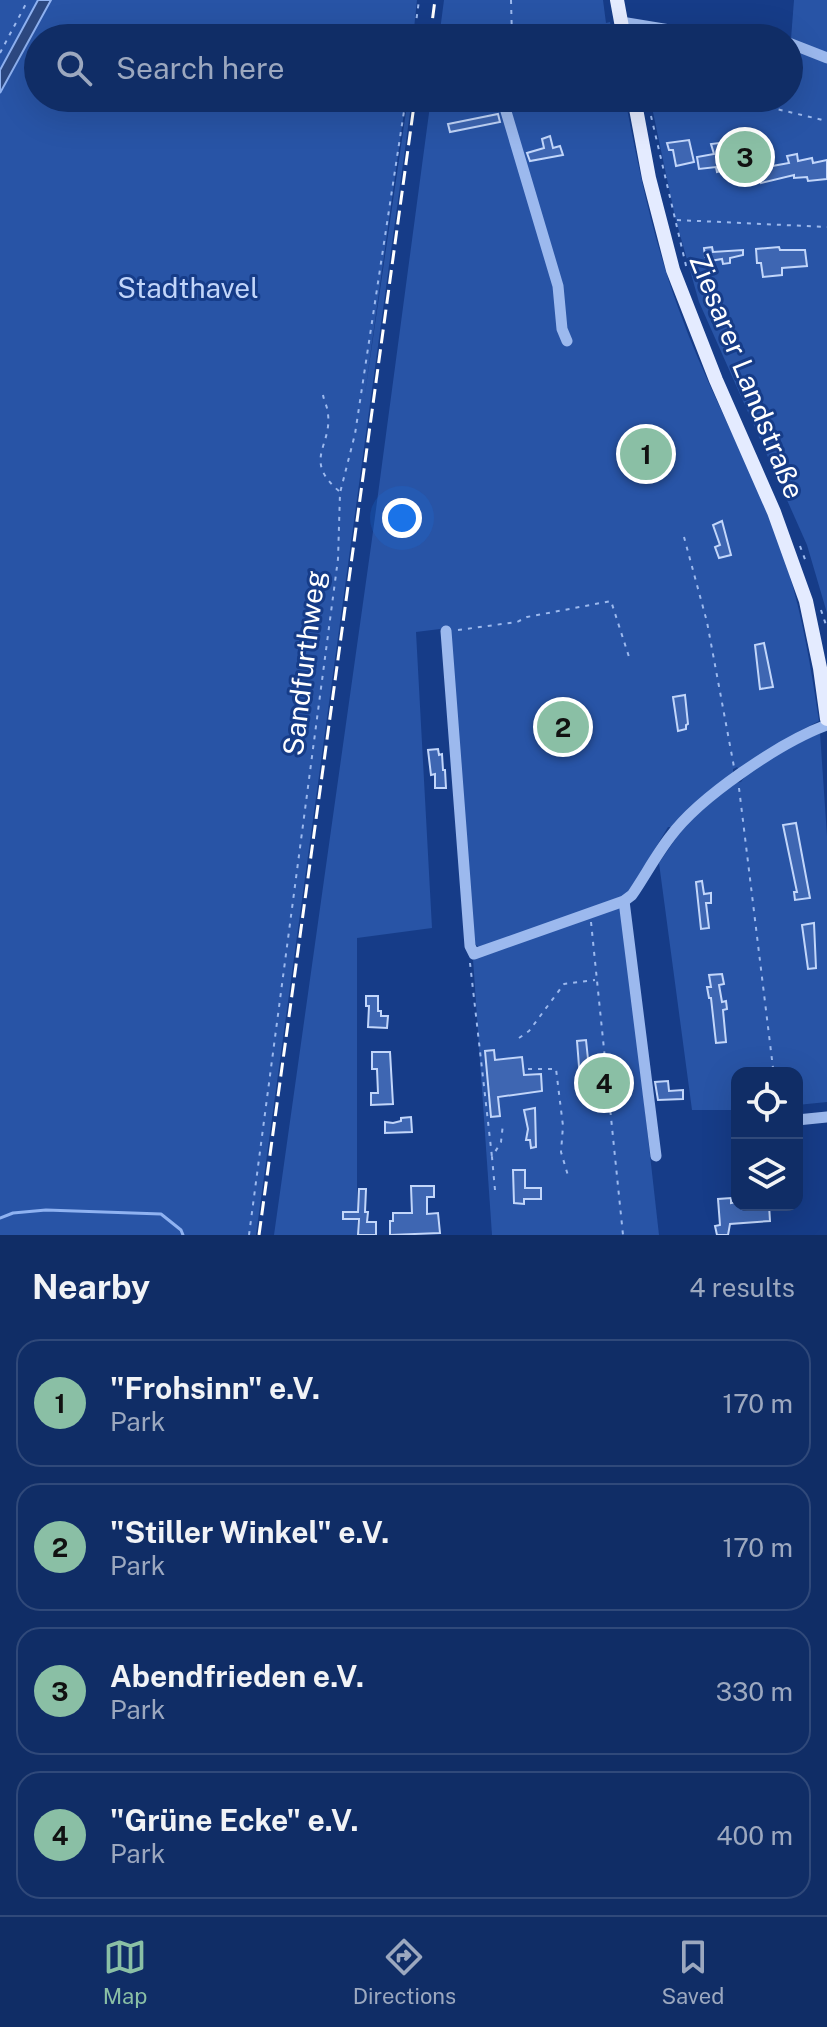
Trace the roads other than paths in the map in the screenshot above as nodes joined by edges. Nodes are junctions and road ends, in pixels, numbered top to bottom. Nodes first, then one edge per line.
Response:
1 (617, 0) edge
2 (621, 22) joint
3 (633, 24) edge
4 (803, 49) edge
5 (827, 58) edge
6 (506, 112) edge
7 (637, 112) edge
8 (567, 341) dead end
9 (446, 631) road end
10 (827, 722) edge
11 (624, 901) junction
12 (827, 1117) edge
13 (803, 1119) edge
14 (656, 1156) dead end

1 - 2 main road
2 - 3 street
4 - 5 street
6 - 8 street
7 - 10 main road, Ziesarer Landstraße
9 - 11 street
10 - 11 street
11 - 14 street
12 - 13 street

